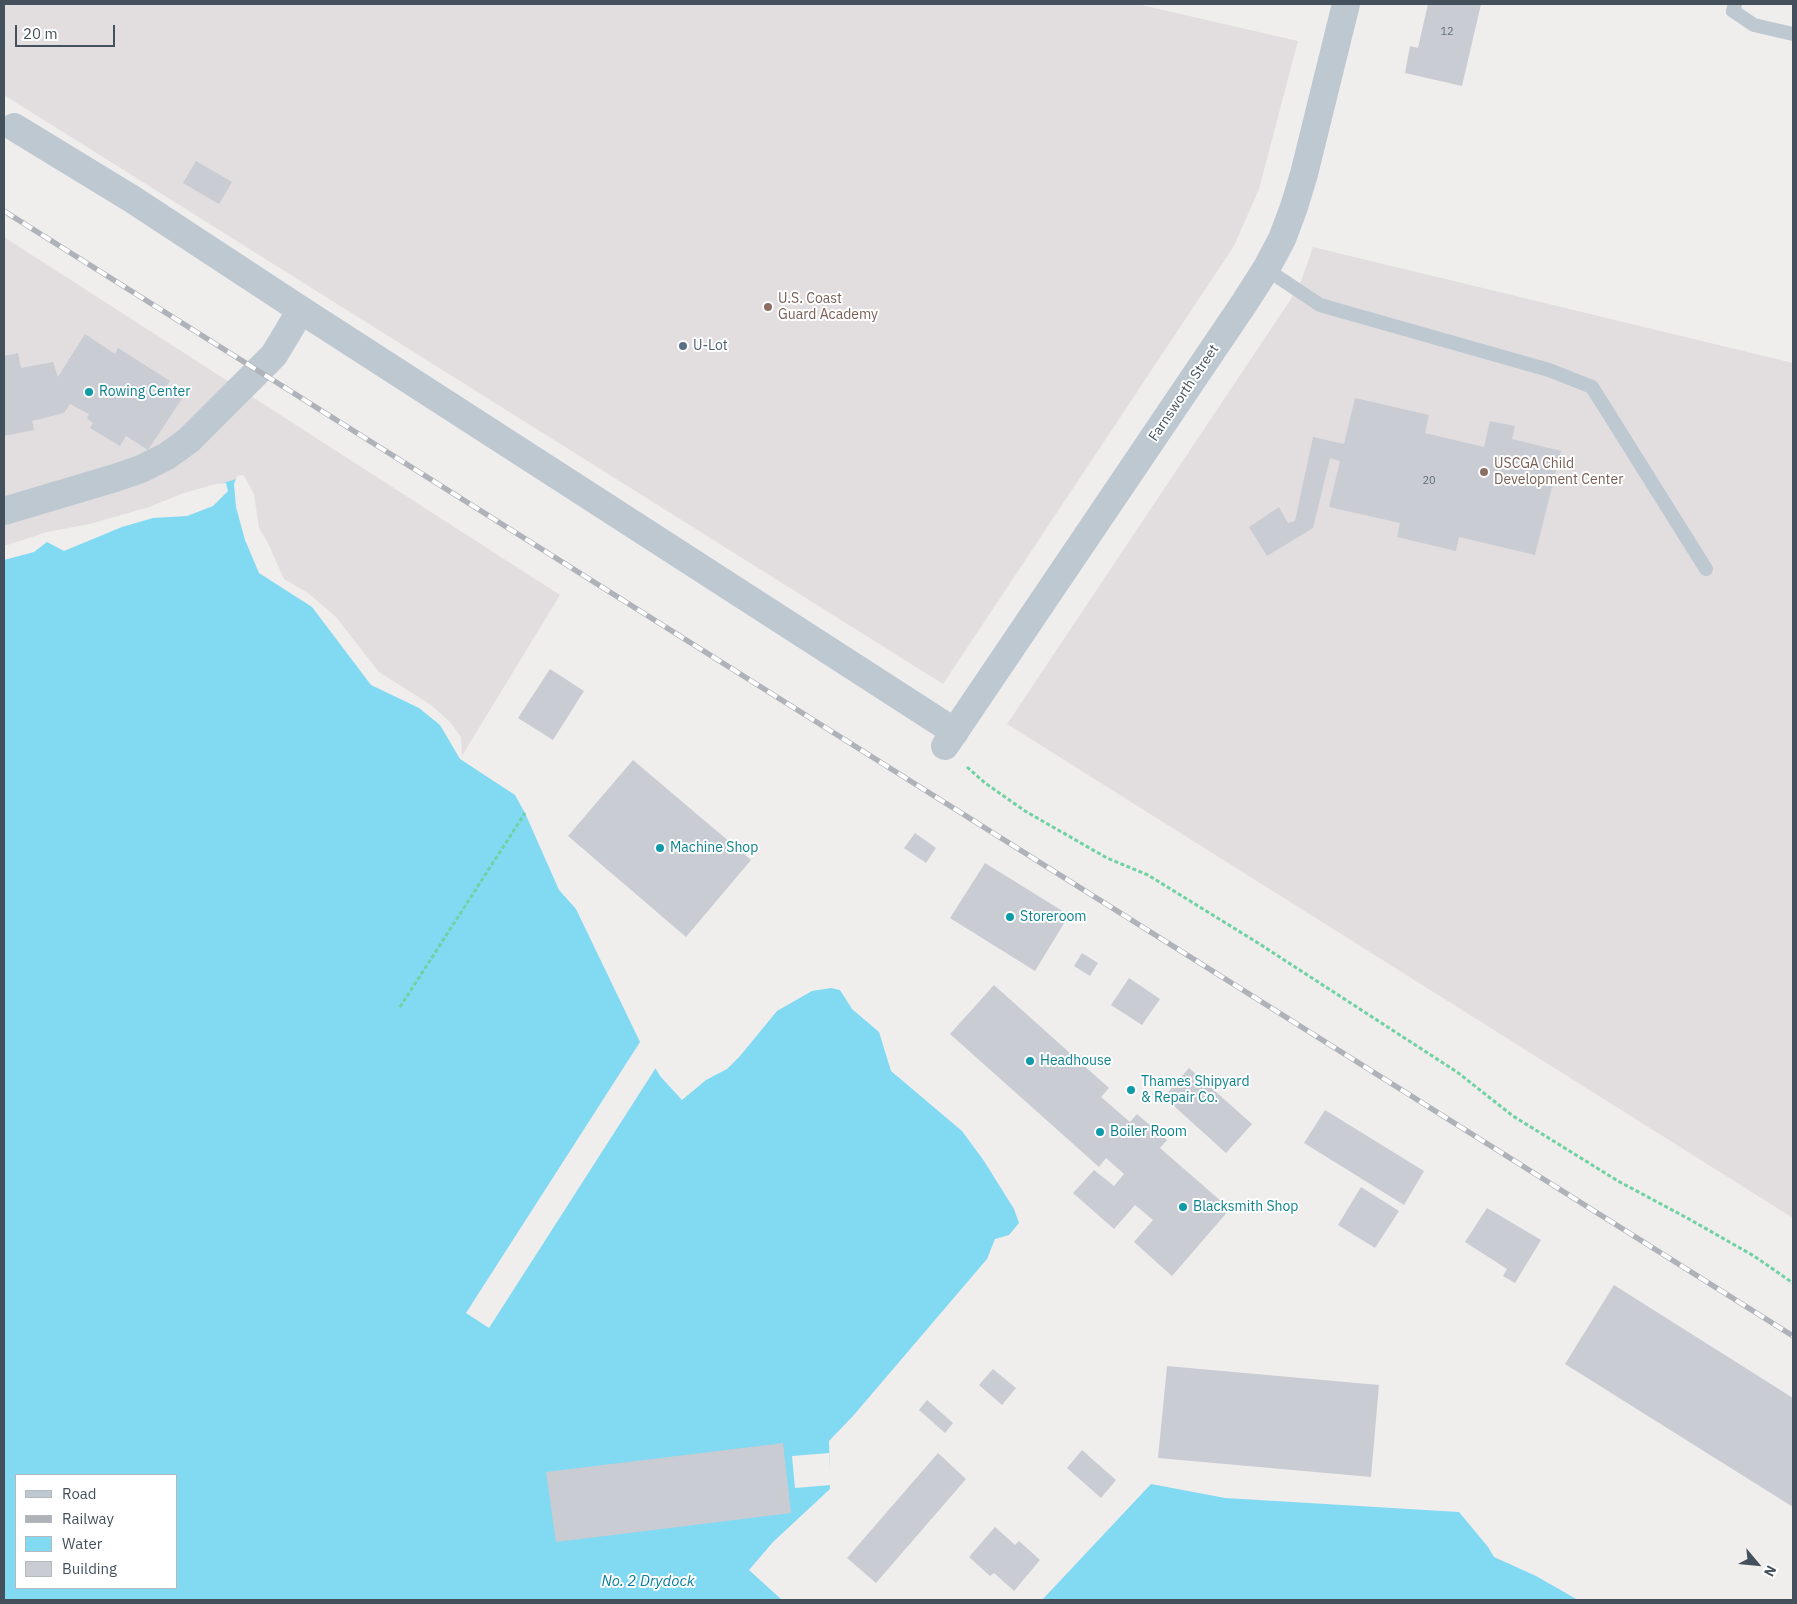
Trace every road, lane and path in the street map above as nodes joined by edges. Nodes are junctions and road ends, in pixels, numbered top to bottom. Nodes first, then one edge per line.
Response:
1 (1346, 4) edge
2 (1735, 4) edge
3 (1793, 34) edge
4 (14, 127) dead end
5 (1266, 269) junction
6 (301, 310) junction
7 (4, 511) edge
8 (1706, 569) dead end
9 (950, 739) junction
10 (525, 813) dead end
11 (400, 1007) dead end
12 (1793, 1283) edge

1 - 5 street, Farnsworth Street
2 - 3 lane
4 - 6 street
5 - 8 lane
5 - 9 street, Farnsworth Street
6 - 7 street
6 - 9 street
9 - 12 path
10 - 11 path

